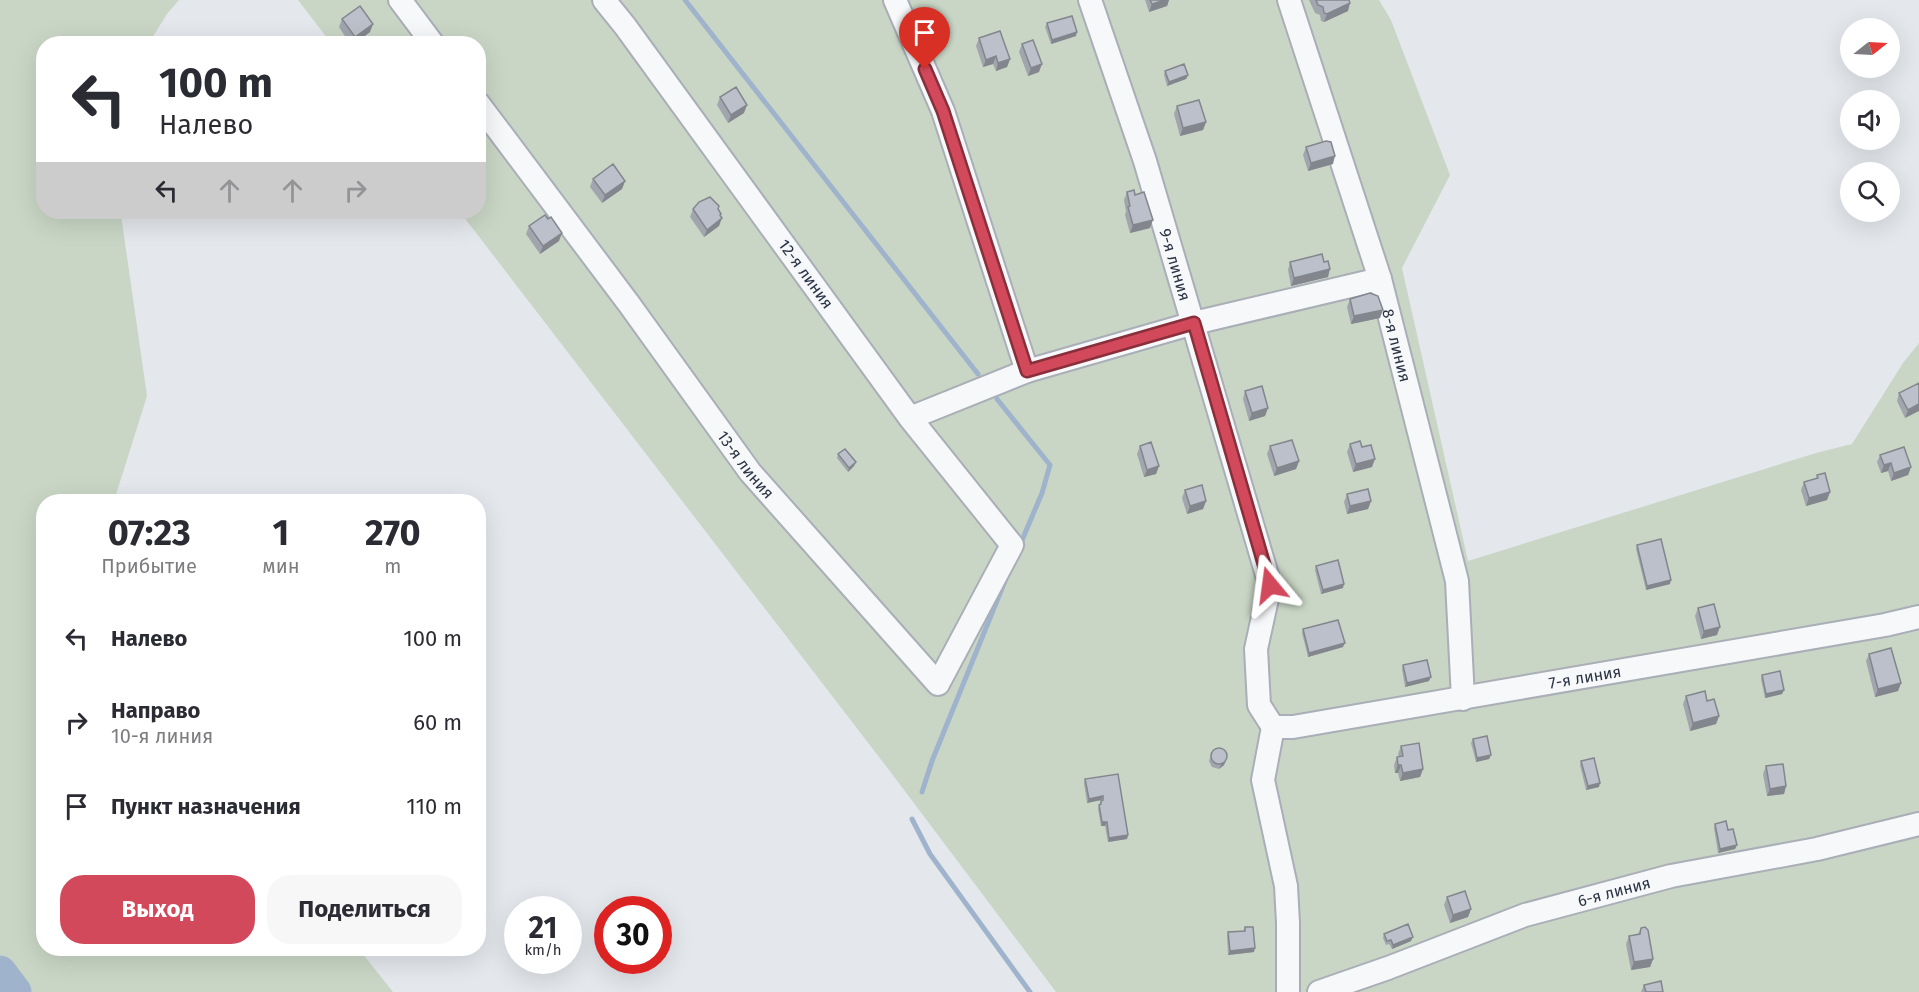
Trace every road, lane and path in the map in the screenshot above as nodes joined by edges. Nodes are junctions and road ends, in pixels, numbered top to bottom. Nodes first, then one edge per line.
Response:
1 (400, 0) edge
2 (604, 0) edge
3 (895, 0) edge
4 (1090, 0) edge
5 (1289, 0) edge
6 (427, 36) edge
7 (486, 114) edge
8 (1380, 279) junction
9 (1194, 323) junction
10 (1027, 371) junction
11 (910, 418) junction
12 (1012, 545) joint
13 (1919, 617) edge
14 (1463, 699) junction
15 (1273, 727) junction
16 (1919, 824) edge
17 (1288, 992) edge
18 (1319, 992) edge

1 - 6 street
2 - 11 street, 12-я линия
3 - 10 street
4 - 9 street, 9-я линия
5 - 8 street, 8-я линия
7 - 12 street, 13-я линия
8 - 9 street
8 - 14 street, 8-я линия
9 - 10 street
9 - 15 street, 9-я линия
10 - 11 street
11 - 12 street, 12-я линия
13 - 14 street, 7-я линия
14 - 15 street, 7-я линия
15 - 17 street
16 - 18 street, 6-я линия

